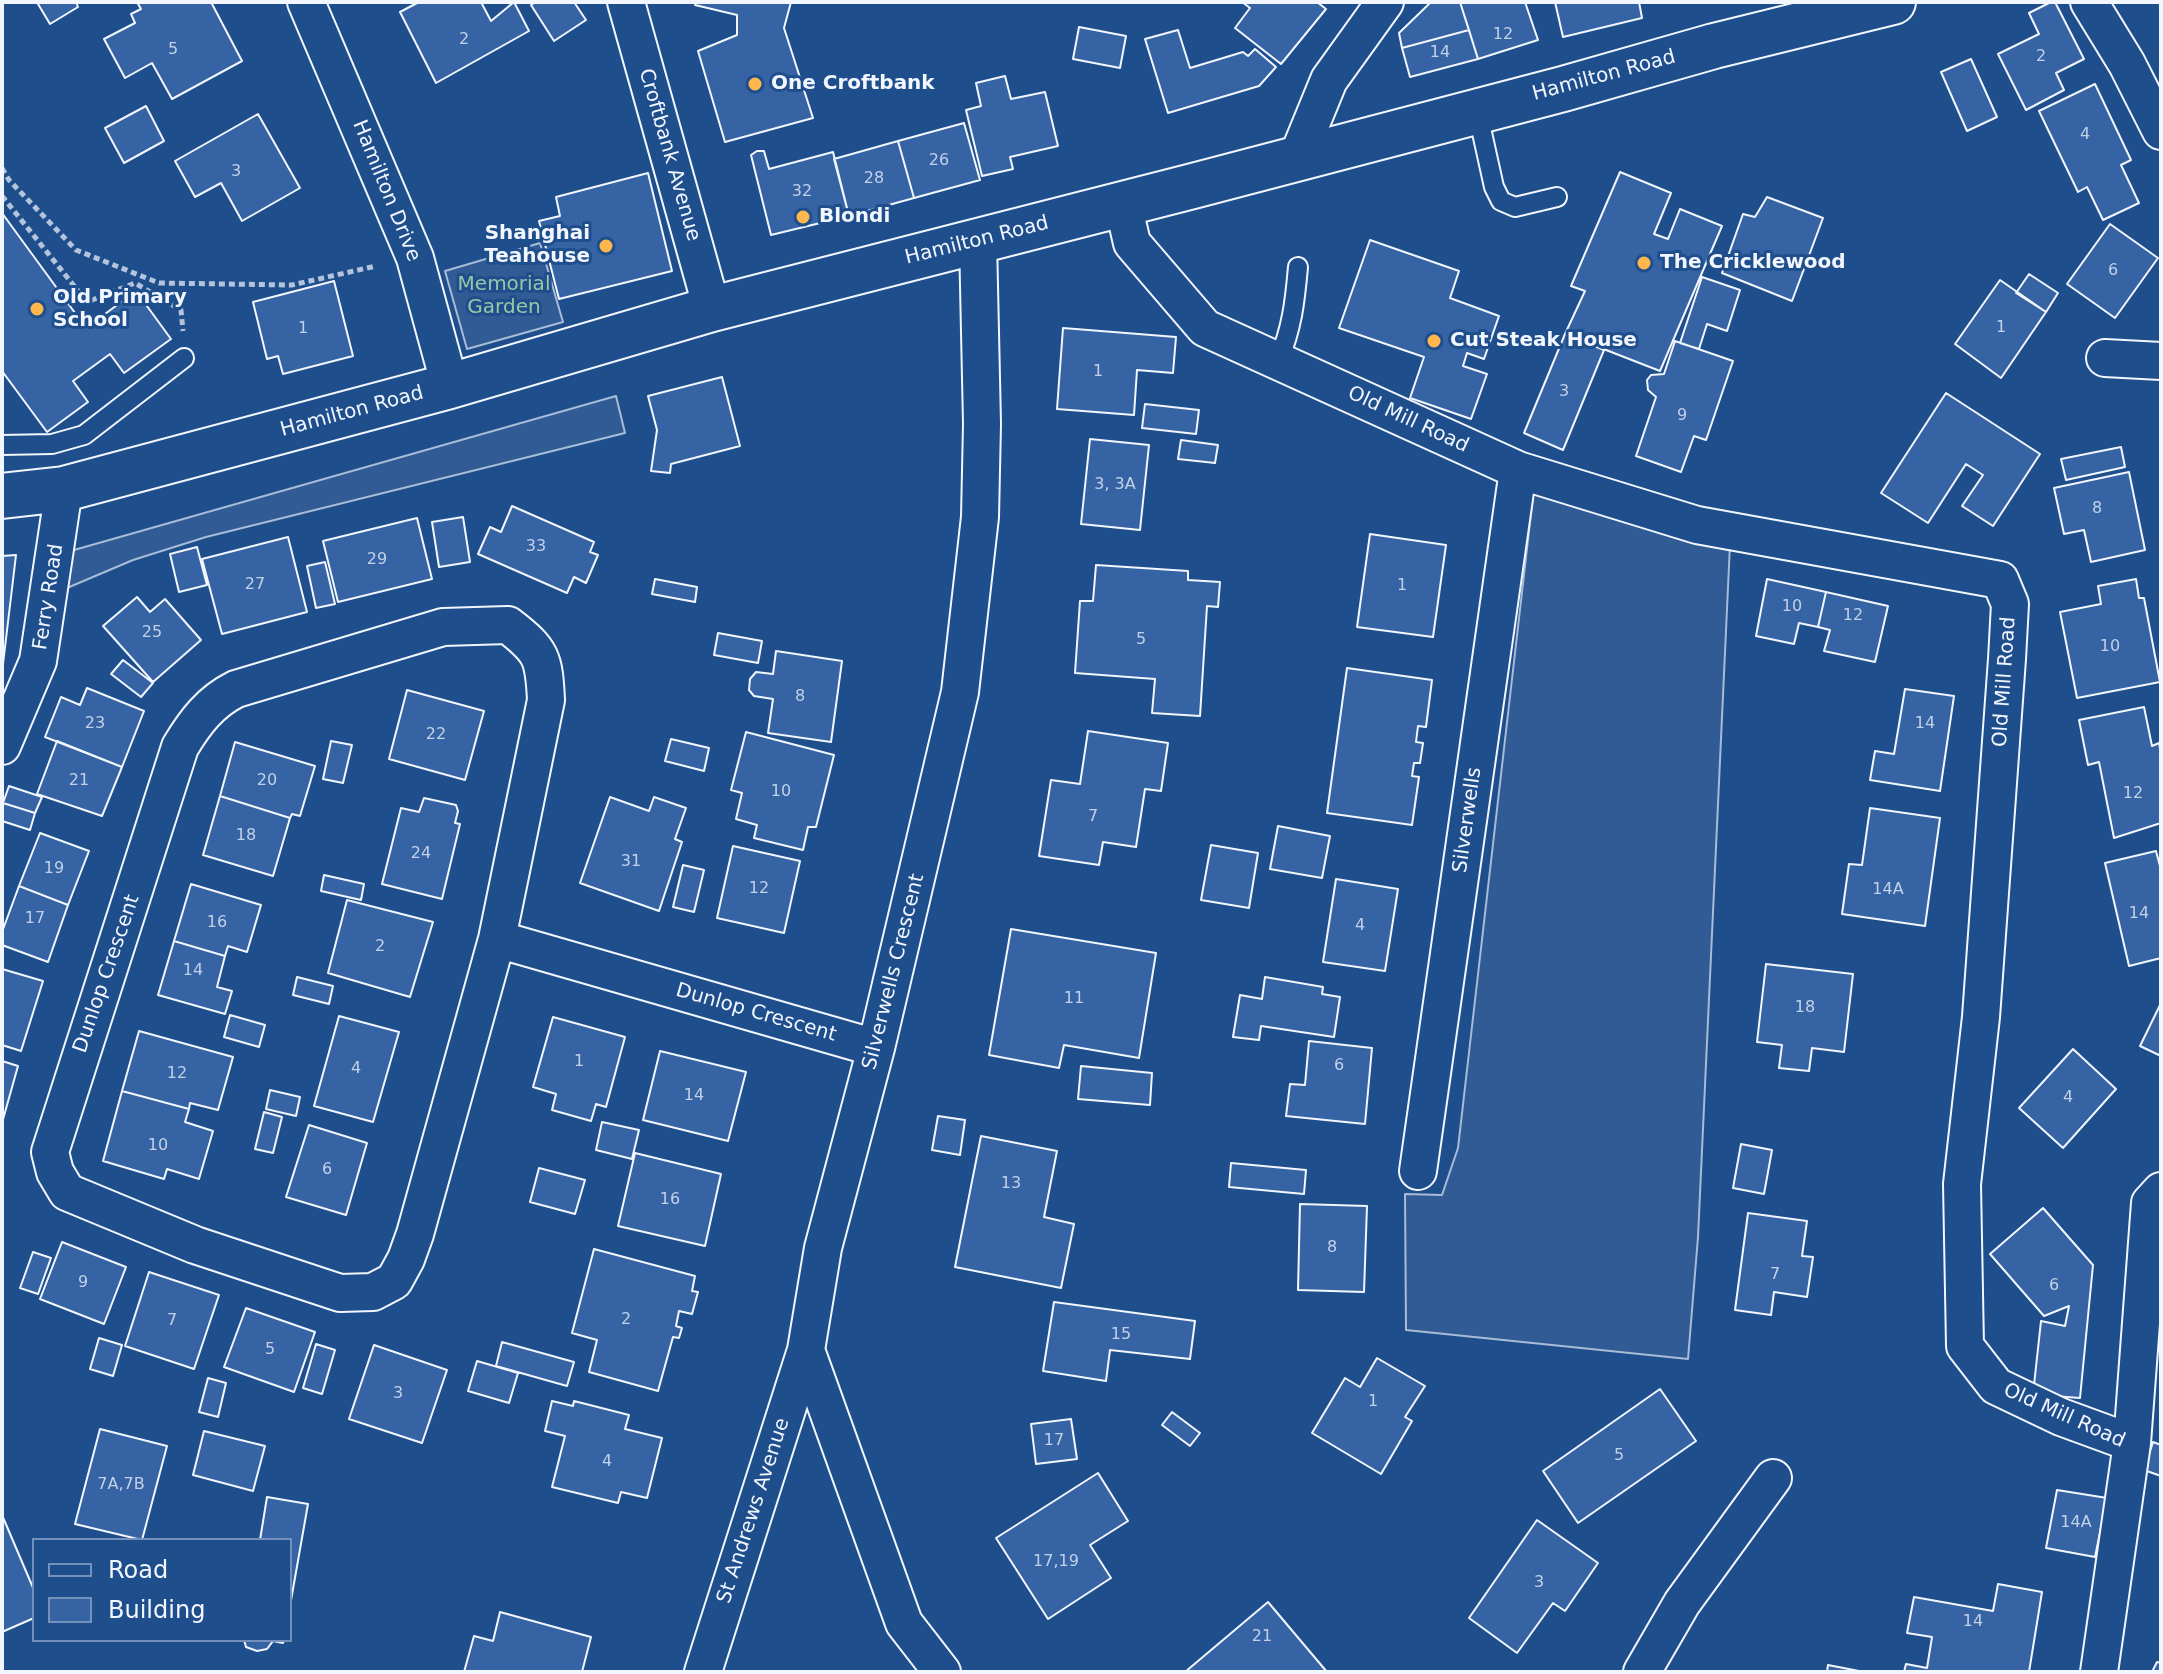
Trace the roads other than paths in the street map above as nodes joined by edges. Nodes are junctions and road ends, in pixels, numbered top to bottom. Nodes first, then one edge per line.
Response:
1 (306, 2) edge
2 (626, 2) edge
3 (1385, 2) edge
4 (2089, 2) edge
5 (1868, 5) edge
6 (1477, 110) junction
7 (2161, 131) edge
8 (1297, 158) junction
9 (1557, 197) dead end
10 (1123, 204) junction
11 (978, 240) junction
12 (1298, 267) dead end
13 (712, 309) junction
14 (184, 358) road end
15 (2105, 358) dead end
16 (1278, 361) junction
17 (2161, 361) edge
18 (450, 386) junction
19 (2, 445) edge
20 (1518, 470) junction
21 (64, 489) junction
22 (2, 496) edge
23 (2, 746) edge
24 (497, 939) junction
25 (876, 1048) junction
26 (1418, 1171) dead end
27 (2161, 1191) edge
28 (806, 1350) junction
29 (2132, 1443) junction
30 (1773, 1478) dead end
31 (703, 1672) edge
32 (942, 1672) edge
33 (1642, 1672) edge
34 (2099, 1672) edge

1 - 18 street, Hamilton Drive
2 - 13 street, Croftbank Avenue
3 - 8 street
4 - 7 street
5 - 6 main road, Hamilton Road
6 - 8 main road, Hamilton Road
6 - 9 lane
8 - 10 main road, Hamilton Road
10 - 11 main road, Hamilton Road
10 - 16 street, Old Mill Road
11 - 13 main road, Hamilton Road
11 - 25 street, Silverwells Crescent
12 - 16 lane
13 - 18 main road, Hamilton Road
14 - 19 lane
15 - 17 street
16 - 20 street, Old Mill Road
18 - 21 main road, Hamilton Road
20 - 26 street, Silverwells
20 - 29 street, Old Mill Road
21 - 22 main road, Hamilton Road
21 - 23 street, Ferry Road
24 - 24 street, Dunlop Crescent
24 - 25 street, Dunlop Crescent
25 - 28 street, Silverwells Crescent
27 - 29 street
28 - 31 street, St Andrews Avenue
28 - 32 street, Silverwells Crescent
29 - 34 street, Old Mill Road
30 - 33 street

